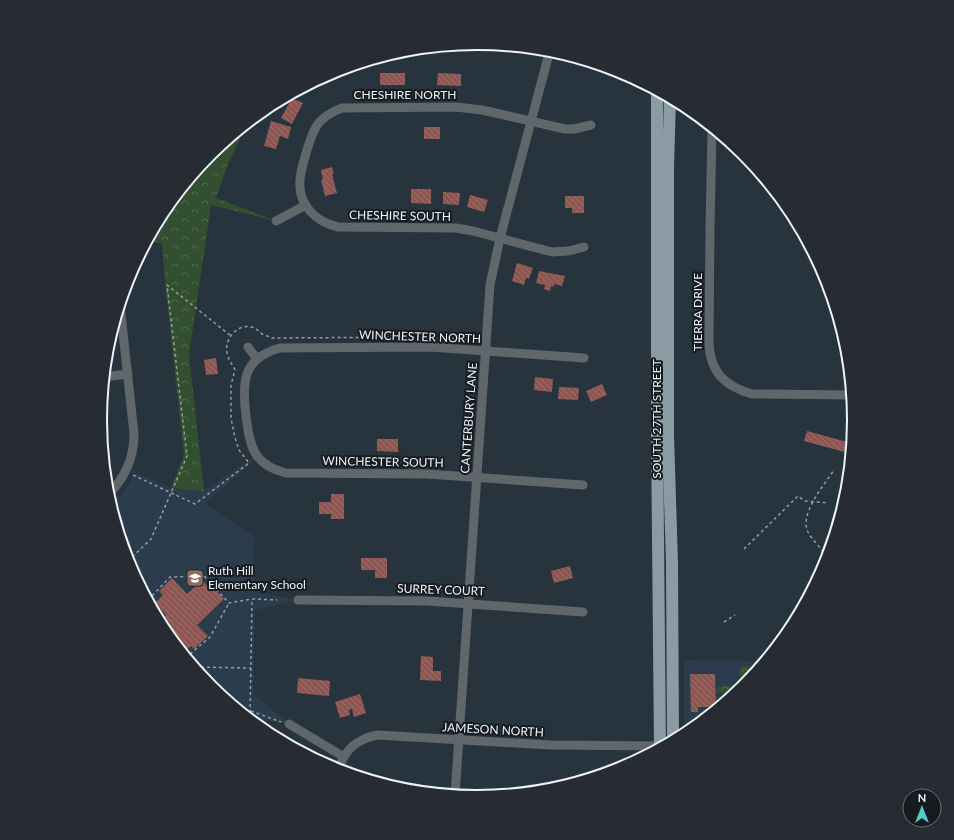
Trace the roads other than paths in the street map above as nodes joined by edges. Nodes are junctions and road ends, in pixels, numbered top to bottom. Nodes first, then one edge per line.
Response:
1 (548, 57) edge
2 (657, 97) edge
3 (670, 104) edge
4 (531, 122) junction
5 (591, 125) dead end
6 (712, 134) edge
7 (306, 156) joint
8 (306, 205) junction
9 (276, 221) dead end
10 (500, 238) junction
11 (584, 246) dead end
12 (122, 319) edge
13 (248, 347) dead end
14 (486, 351) junction
15 (584, 358) dead end
16 (257, 359) junction
17 (128, 374) junction
18 (110, 376) edge
19 (846, 395) edge
20 (246, 413) joint
21 (477, 477) junction
22 (583, 485) dead end
23 (113, 489) edge
24 (298, 600) dead end
25 (469, 603) junction
26 (583, 612) dead end
27 (288, 724) road end
28 (673, 734) edge
29 (459, 740) junction
30 (661, 741) edge
31 (650, 747) edge
32 (344, 757) junction
33 (341, 764) edge
34 (455, 789) edge

1 - 4 street, CANTERBURY LANE
2 - 30 main road, SOUTH 27TH STREET
3 - 28 main road, SOUTH 27TH STREET
4 - 5 street, CHESHIRE NORTH
4 - 7 street, CHESHIRE NORTH
4 - 10 street, CANTERBURY LANE
6 - 19 street, TIERRA DRIVE
7 - 8 street, CHESHIRE SOUTH
8 - 9 street
8 - 10 street, CHESHIRE SOUTH
10 - 11 street, CHESHIRE SOUTH
10 - 14 street, CANTERBURY LANE
12 - 17 street
13 - 16 street
14 - 15 street, WINCHESTER NORTH
14 - 16 street, WINCHESTER NORTH
14 - 21 street, CANTERBURY LANE
16 - 20 street, WINCHESTER NORTH
17 - 18 street
17 - 23 street
20 - 21 street, WINCHESTER SOUTH
21 - 22 street, WINCHESTER SOUTH
21 - 25 street, CANTERBURY LANE
24 - 25 street, SURREY COURT
25 - 26 street, SURREY COURT
25 - 29 street, CANTERBURY LANE
27 - 32 street
29 - 31 street, JAMESON NORTH
29 - 32 street, JAMESON NORTH
29 - 34 street, CANTERBURY LANE
32 - 33 street, JAMESON NORTH

